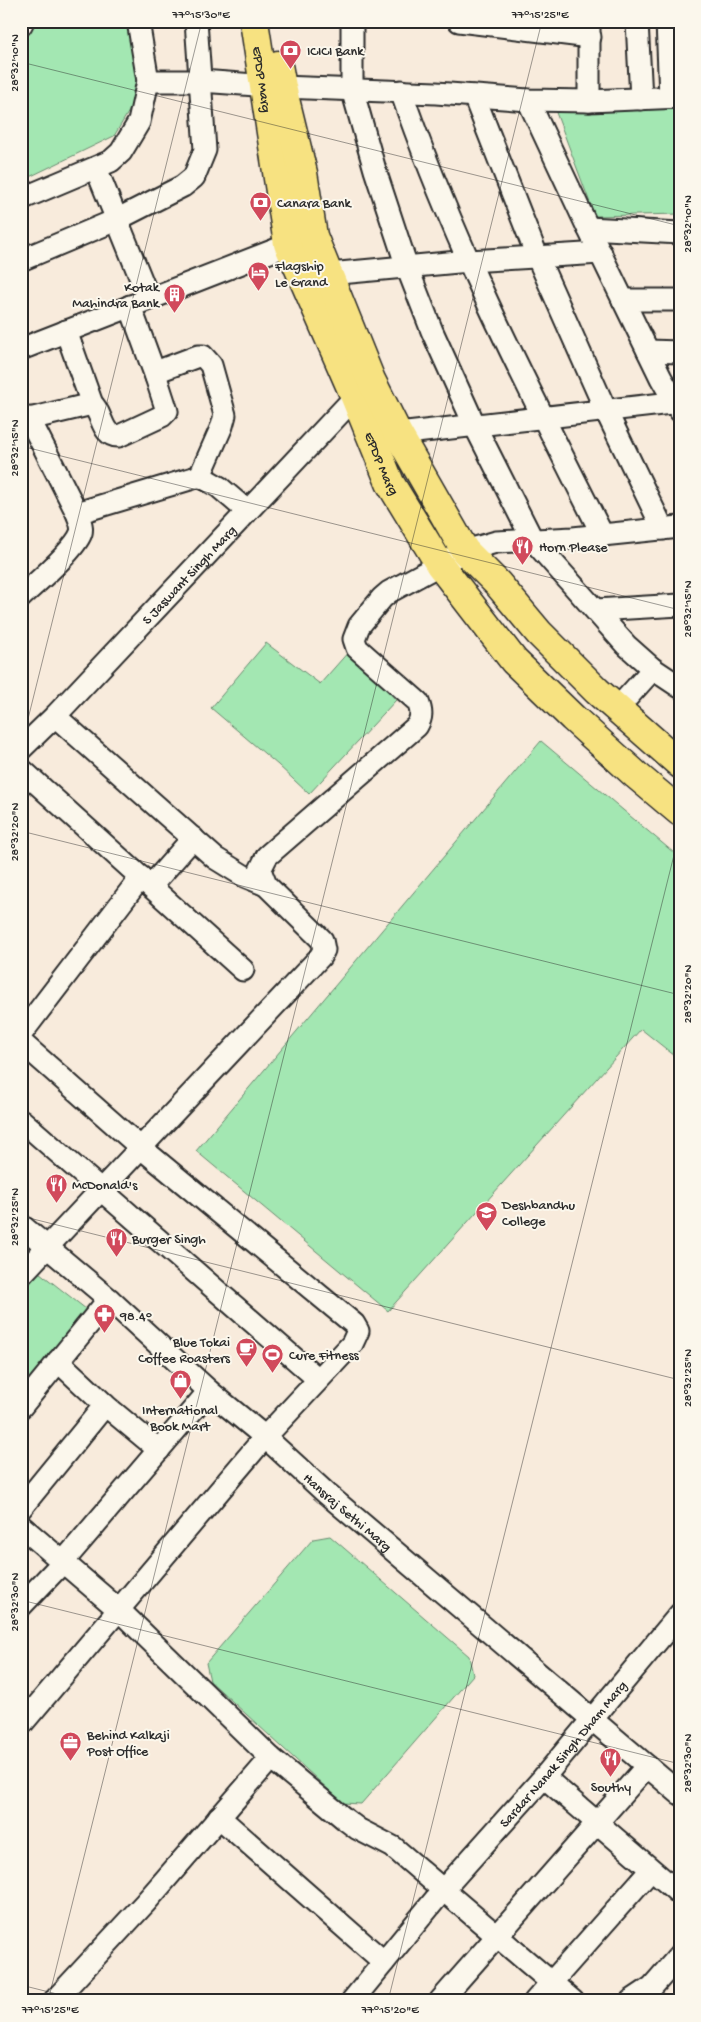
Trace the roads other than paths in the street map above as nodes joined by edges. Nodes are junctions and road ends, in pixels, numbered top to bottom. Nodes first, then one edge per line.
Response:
1 (23, 21) edge
2 (138, 21) edge
3 (196, 21) edge
4 (254, 21) edge
5 (271, 21) edge
6 (352, 21) edge
7 (459, 21) edge
8 (637, 21) edge
9 (668, 21) edge
10 (21, 24) edge
11 (589, 29) edge
12 (148, 81) junction
13 (201, 81) junction
14 (273, 86) junction
15 (352, 89) junction
16 (401, 91) junction
17 (474, 96) junction
18 (675, 97) edge
19 (641, 99) junction
20 (528, 100) junction
21 (589, 101) junction
22 (96, 168) junction
23 (21, 199) edge
24 (116, 220) junction
25 (588, 228) junction
26 (680, 233) edge
27 (300, 240) junction
28 (601, 253) junction
29 (536, 256) junction
30 (21, 260) edge
31 (469, 261) junction
32 (407, 267) junction
33 (329, 274) junction
34 (623, 300) junction
35 (680, 300) edge
36 (139, 302) junction
37 (66, 331) junction
38 (21, 349) edge
39 (648, 351) junction
40 (680, 352) edge
41 (156, 377) junction
42 (354, 397) junction
43 (92, 404) junction
44 (678, 405) edge
45 (606, 411) junction
46 (543, 419) junction
47 (25, 420) edge
48 (475, 426) junction
49 (398, 434) junction
50 (200, 476) junction
51 (247, 511) junction
52 (77, 513) junction
53 (671, 528) edge
54 (603, 536) junction
55 (532, 539) junction
56 (465, 551) junction
57 (440, 565) junction
58 (21, 597) edge
59 (680, 605) edge
60 (596, 610) junction
61 (653, 669) junction
62 (680, 687) edge
63 (616, 710) junction
64 (55, 716) junction
65 (21, 749) edge
66 (680, 764) edge
67 (21, 768) edge
68 (680, 812) edge
69 (193, 838) junction
70 (146, 882) junction
71 (266, 885) junction
72 (243, 970) dead end
73 (21, 1034) edge
74 (21, 1042) edge
75 (21, 1120) edge
76 (140, 1147) junction
77 (100, 1189) junction
78 (21, 1225) edge
79 (47, 1248) junction
80 (21, 1275) edge
81 (109, 1300) junction
82 (58, 1360) junction
83 (318, 1379) junction
84 (209, 1391) junction
85 (105, 1405) junction
86 (21, 1407) edge
87 (265, 1437) junction
88 (159, 1450) junction
89 (21, 1508) edge
90 (21, 1526) edge
91 (63, 1562) junction
92 (22, 1604) edge
93 (118, 1609) junction
94 (680, 1614) edge
95 (592, 1719) junction
96 (21, 1724) edge
97 (271, 1758) junction
98 (647, 1766) junction
99 (544, 1777) junction
100 (680, 1794) edge
101 (219, 1817) junction
102 (597, 1822) junction
103 (651, 1870) junction
104 (443, 1890) junction
105 (680, 1894) edge
106 (498, 1935) junction
107 (680, 1955) edge
108 (384, 1962) junction
109 (552, 1981) junction
110 (54, 2001) edge
111 (352, 2001) edge
112 (440, 2001) edge
113 (535, 2001) edge
114 (573, 2001) edge
115 (631, 2001) edge

1 - 10 street
2 - 12 street
3 - 13 street
4 - 14 main road, EPDP Marg
5 - 14 main road, EPDP Marg
6 - 15 street
7 - 11 street
8 - 19 street
9 - 18 street
11 - 21 street
12 - 13 street
12 - 22 street
13 - 14 street
13 - 24 street
14 - 15 street
14 - 27 main road, EPDP Marg
15 - 16 street
15 - 32 street
16 - 17 street
16 - 31 street
17 - 20 street
17 - 29 street
18 - 19 street
19 - 21 street
20 - 21 street
20 - 25 street
22 - 23 street
22 - 24 street
24 - 30 street
24 - 36 street
25 - 26 street
25 - 28 street
27 - 33 main road, EPDP Marg
27 - 36 street
27 - 42 main road, EPDP Marg
28 - 29 street
28 - 34 street
29 - 31 street
29 - 45 street
31 - 32 street
31 - 46 street
32 - 33 street
32 - 48 street
33 - 49 main road, EPDP Marg
34 - 35 street
34 - 39 street
36 - 37 street
36 - 41 street
37 - 38 street
37 - 43 street
39 - 40 street
39 - 44 street
41 - 43 street
41 - 50 street
42 - 51 street, S Jaswant Singh Marg
42 - 57 main road, EPDP Marg
43 - 47 street
44 - 45 street
45 - 46 street
45 - 53 street
46 - 48 street
46 - 54 street
47 - 52 street
48 - 49 street
48 - 55 street
49 - 56 main road, EPDP Marg
50 - 51 street
50 - 52 street
51 - 64 street, S Jaswant Singh Marg
52 - 58 street
53 - 54 street
54 - 55 street
55 - 56 street
55 - 60 street
56 - 57 street
56 - 63 main road, EPDP Marg
57 - 68 main road, EPDP Marg
57 - 71 street
59 - 60 street
60 - 61 street
61 - 62 street
61 - 63 street
63 - 66 main road, EPDP Marg
64 - 65 street, S Jaswant Singh Marg
64 - 69 street
67 - 70 street
69 - 70 street
69 - 71 street
70 - 72 street
70 - 73 street
71 - 76 street
74 - 76 street
75 - 77 street
76 - 77 street
76 - 83 street
77 - 79 street
77 - 83 street
78 - 79 street, Hansraj Sethi Marg
79 - 80 street
79 - 81 street, Hansraj Sethi Marg
81 - 82 street
81 - 84 street, Hansraj Sethi Marg
82 - 85 street
82 - 86 street
83 - 87 street
84 - 87 street, Hansraj Sethi Marg
84 - 88 street
85 - 88 street
85 - 89 street
87 - 93 street
87 - 95 street, Hansraj Sethi Marg
88 - 91 street
90 - 91 street
91 - 92 street
91 - 93 street
93 - 96 street
93 - 97 street
94 - 95 street, Sardar Nanak Singh Dham Marg
95 - 98 street, Hansraj Sethi Marg
95 - 99 street, Sardar Nanak Singh Dham Marg
97 - 101 street
97 - 104 street
98 - 100 street, Hansraj Sethi Marg
98 - 102 street
99 - 102 street
99 - 104 street, Sardar Nanak Singh Dham Marg
101 - 108 street
101 - 110 street
102 - 103 street
102 - 106 street
103 - 105 street
103 - 109 street
104 - 106 street
104 - 108 street, Sardar Nanak Singh Dham Marg
106 - 109 street
106 - 112 street
107 - 115 street
108 - 111 street, Sardar Nanak Singh Dham Marg
109 - 113 street
109 - 114 street

